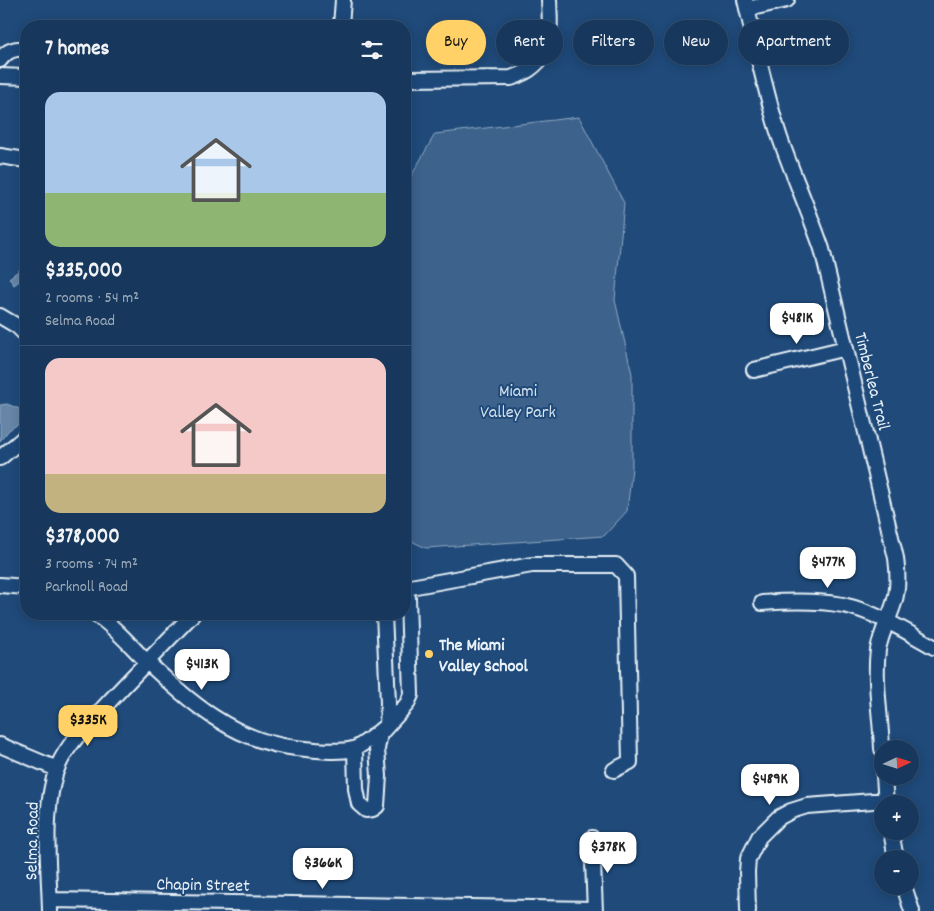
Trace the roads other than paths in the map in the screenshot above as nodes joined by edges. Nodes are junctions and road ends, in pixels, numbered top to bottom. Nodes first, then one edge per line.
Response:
1 (343, 0) edge
2 (549, 0) edge
3 (787, 0) edge
4 (746, 5) edge
5 (341, 20) edge
6 (20, 48) edge
7 (0, 60) edge
8 (0, 76) edge
9 (20, 77) edge
10 (411, 79) edge
11 (0, 156) edge
12 (20, 159) edge
13 (0, 316) edge
14 (20, 330) edge
15 (846, 348) junction
16 (754, 370) dead end
17 (20, 441) edge
18 (0, 458) edge
19 (0, 585) edge
20 (20, 587) edge
21 (411, 587) edge
22 (762, 603) dead end
23 (102, 620) edge
24 (187, 620) edge
25 (384, 620) edge
26 (409, 620) edge
27 (887, 621) junction
28 (934, 647) edge
29 (147, 662) junction
30 (387, 725) junction
31 (881, 740) edge
32 (0, 745) edge
33 (355, 749) junction
34 (57, 769) junction
35 (614, 770) dead end
36 (874, 803) edge
37 (592, 838) dead end
38 (907, 895) edge
39 (50, 906) edge
40 (595, 910) edge
41 (748, 911) edge
42 (912, 911) edge

1 - 5 street
2 - 10 street
3 - 4 street
4 - 15 street, Timberlea Trail
6 - 7 street
8 - 9 street
11 - 12 street
13 - 14 street
15 - 16 street
15 - 27 street, Timberlea Trail
17 - 18 street
19 - 20 street
21 - 35 street
22 - 27 street
23 - 29 street
24 - 29 street, Selma Road
25 - 30 street
26 - 30 street
27 - 28 street
27 - 31 street, Timberlea Trail
29 - 33 street
29 - 34 street, Selma Road
30 - 33 street
30 - 33 street
32 - 34 street
34 - 39 street, Selma Road
36 - 41 street
37 - 40 street
38 - 42 street
39 - 40 street, Chapin Street

